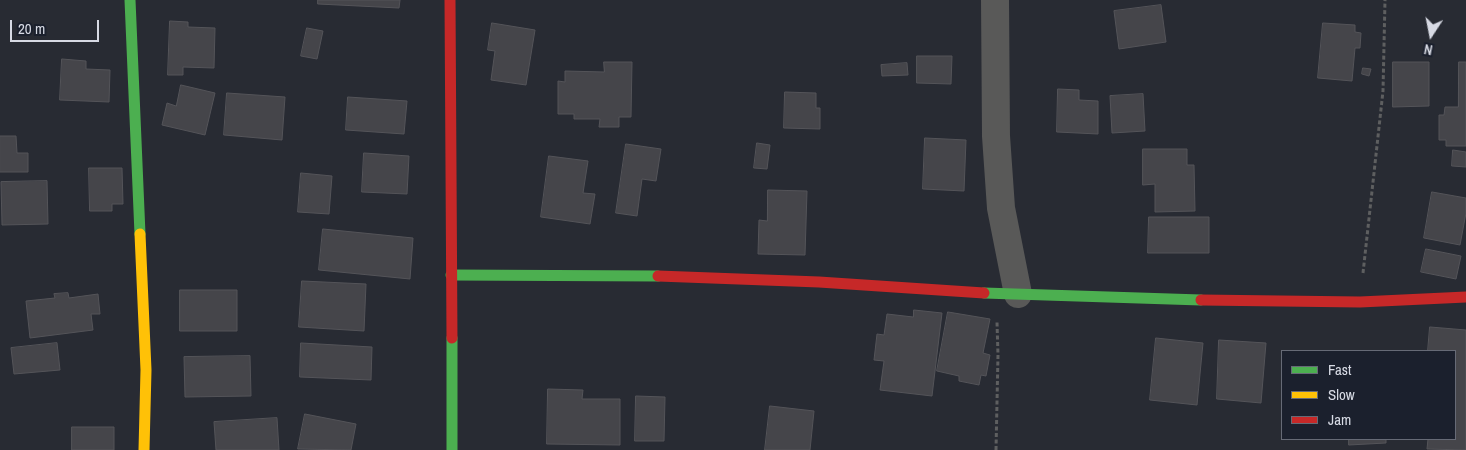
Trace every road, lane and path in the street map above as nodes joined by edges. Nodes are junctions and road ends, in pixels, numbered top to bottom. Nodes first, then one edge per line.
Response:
1 (130, 0) edge
2 (450, 0) edge
3 (995, 0) edge
4 (1385, 0) edge
5 (451, 275) junction
6 (1007, 294) junction
7 (1466, 297) edge
8 (1360, 302) junction
9 (144, 450) edge
10 (452, 450) edge
11 (996, 450) edge

1 - 9 street
2 - 5 street
3 - 6 street
4 - 8 path
5 - 6 street
5 - 10 street
6 - 8 street
6 - 11 path
7 - 8 street

